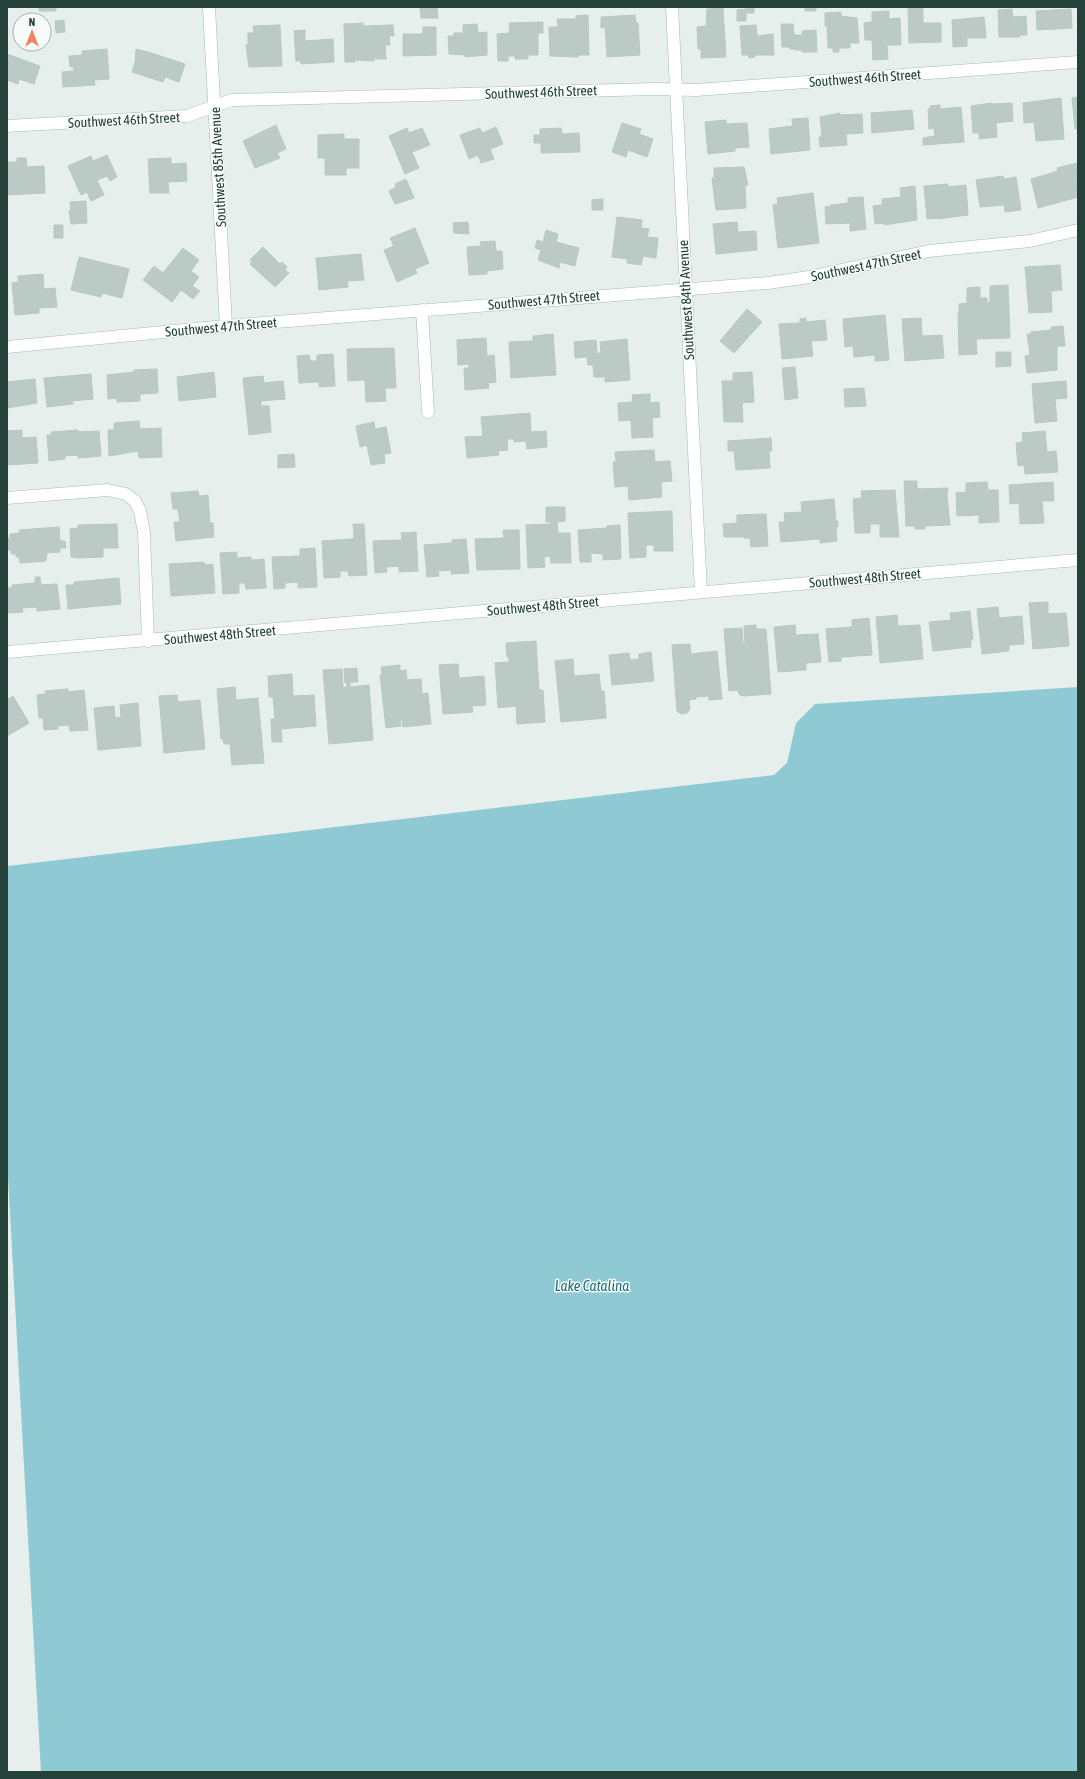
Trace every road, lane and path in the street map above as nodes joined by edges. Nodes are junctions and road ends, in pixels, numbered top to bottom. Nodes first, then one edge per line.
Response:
1 (209, 7) edge
2 (672, 7) edge
3 (1078, 62) edge
4 (676, 90) junction
5 (214, 107) junction
6 (7, 126) edge
7 (1078, 230) edge
8 (685, 288) junction
9 (422, 310) junction
10 (226, 326) junction
11 (7, 347) edge
12 (428, 412) dead end
13 (7, 498) edge
14 (1078, 560) edge
15 (701, 592) junction
16 (148, 641) junction
17 (7, 652) edge

1 - 5 street, Southwest 85th Avenue
2 - 4 street, Southwest 84th Avenue
3 - 4 street, Southwest 46th Street
4 - 5 street, Southwest 46th Street
4 - 8 street, Southwest 84th Avenue
5 - 6 street, Southwest 46th Street
5 - 10 street, Southwest 85th Avenue
7 - 8 street, Southwest 47th Street
8 - 9 street, Southwest 47th Street
8 - 15 street, Southwest 84th Avenue
9 - 10 street, Southwest 47th Street
9 - 12 street
10 - 11 street, Southwest 47th Street
13 - 16 street
14 - 15 street, Southwest 48th Street
15 - 16 street, Southwest 48th Street
16 - 17 street, Southwest 48th Street

